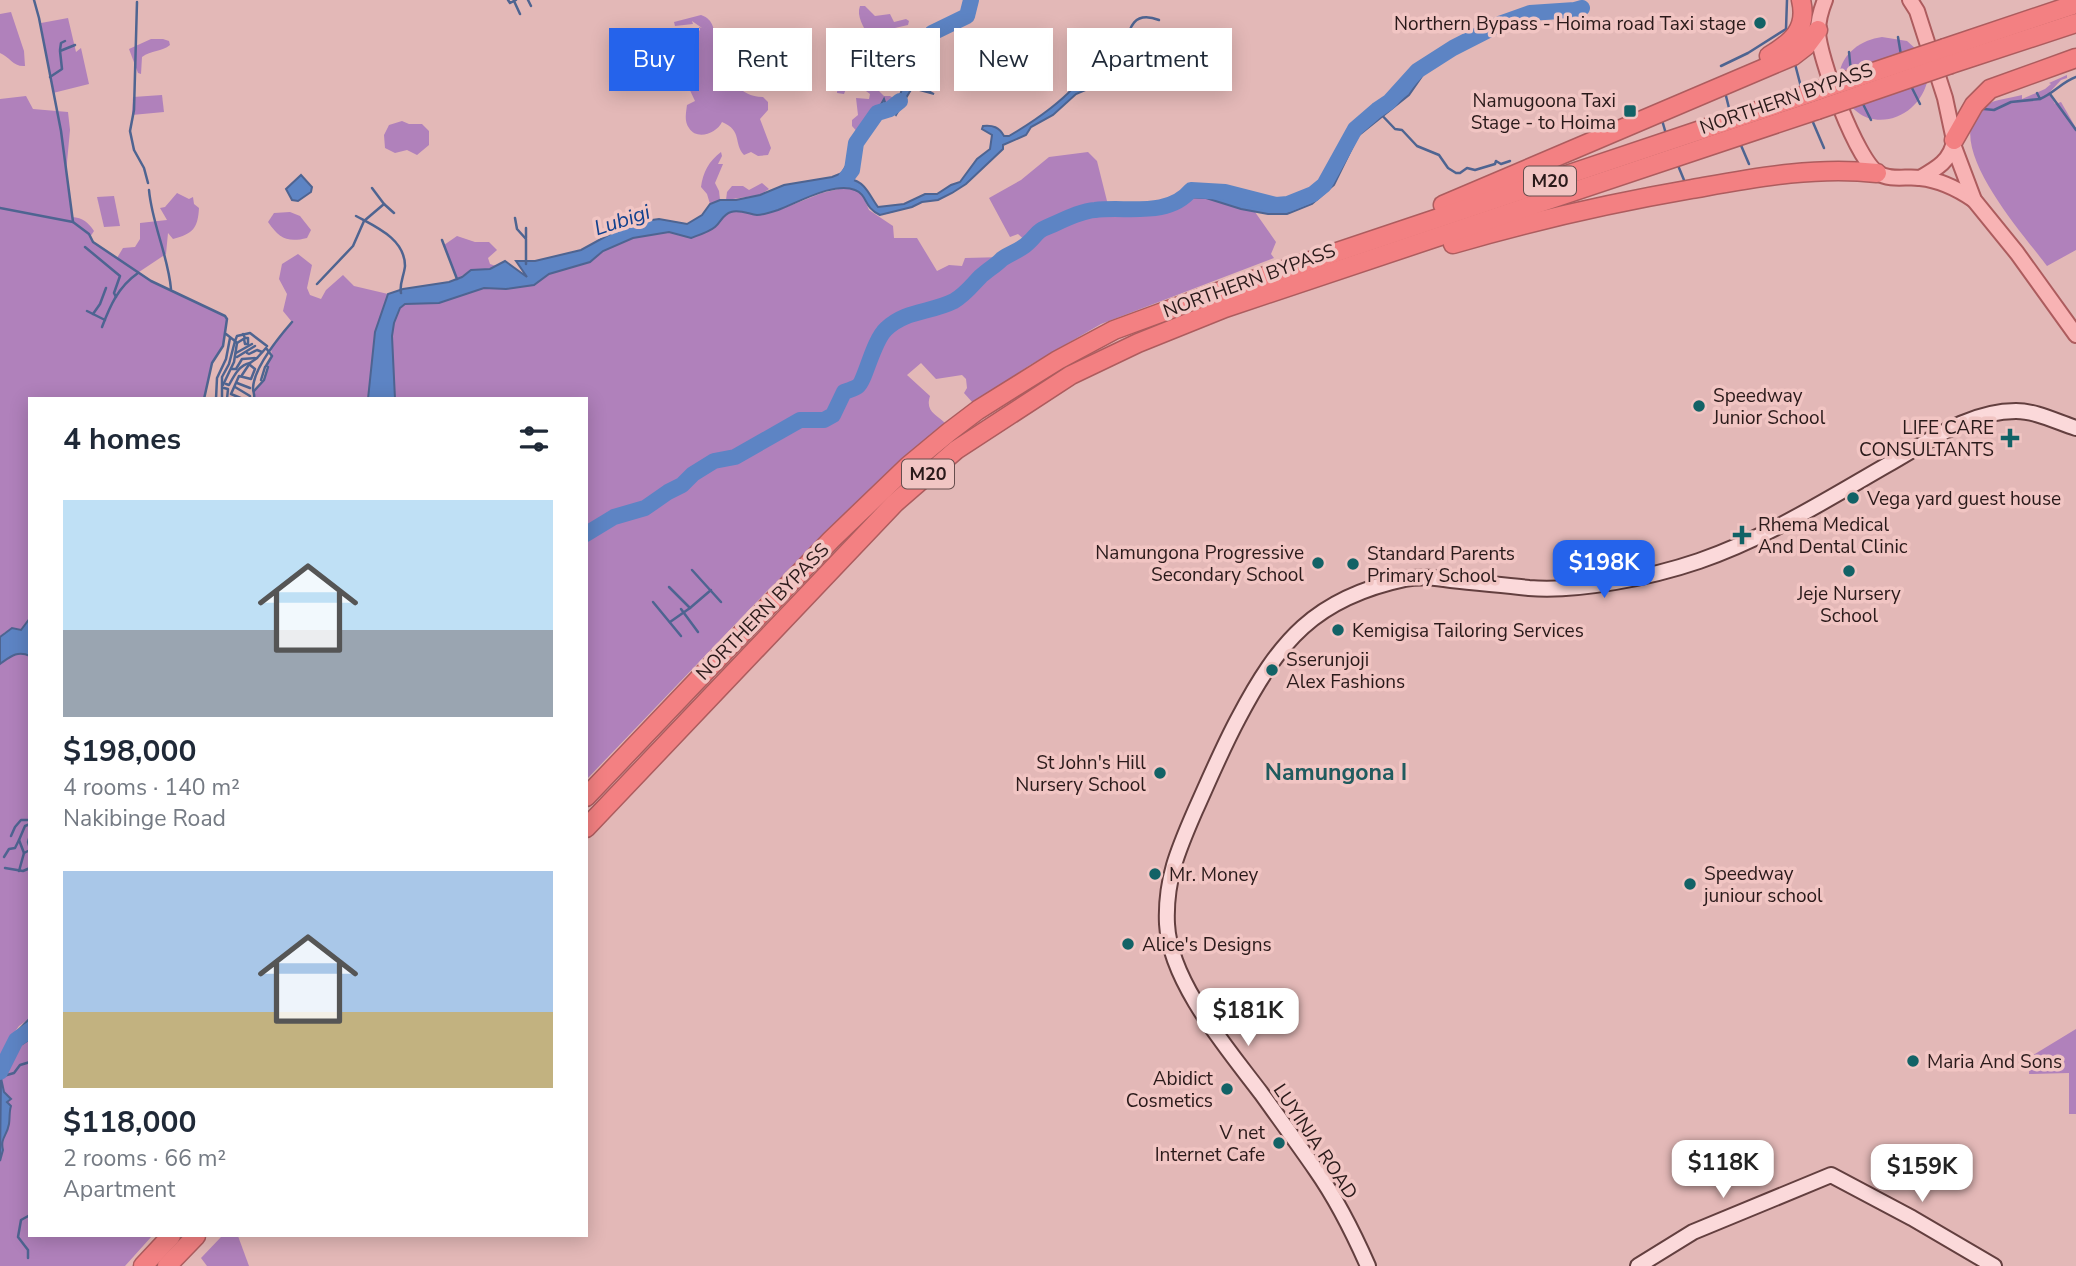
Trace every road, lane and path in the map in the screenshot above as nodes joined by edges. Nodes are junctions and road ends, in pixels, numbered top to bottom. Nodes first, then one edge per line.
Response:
1 (1801, 0) edge
2 (1814, 0) edge
3 (1825, 0) edge
4 (1910, 0) edge
5 (2076, 4) edge
6 (1819, 23) junction
7 (2076, 23) edge
8 (1948, 56) junction
9 (2076, 58) edge
10 (1718, 87) junction
11 (1814, 101) junction
12 (1954, 144) junction
13 (1877, 173) junction
14 (1920, 178) junction
15 (1974, 200) junction
16 (1368, 260) junction
17 (1289, 268) junction
18 (2076, 335) edge
19 (2076, 428) edge
20 (588, 795) edge
21 (588, 826) edge
22 (170, 1237) edge
23 (195, 1237) edge
24 (143, 1266) edge
25 (167, 1266) edge
26 (1368, 1266) edge
27 (1638, 1266) edge
28 (1994, 1266) edge

1 - 10 highway
2 - 6 main road
3 - 6 main road
4 - 12 main road
5 - 8 highway, NORTHERN BYPASS / M20
6 - 10 highway
6 - 13 main road
7 - 8 highway, NORTHERN BYPASS / M20
8 - 11 highway, NORTHERN BYPASS / M20, bridge
9 - 12 highway
10 - 17 highway
11 - 16 highway, NORTHERN BYPASS / M20
11 - 17 highway, NORTHERN BYPASS / M20
12 - 14 main road
12 - 15 main road
13 - 14 main road
13 - 16 highway
14 - 15 main road
15 - 18 main road
16 - 21 highway, NORTHERN BYPASS / M20
17 - 20 highway, NORTHERN BYPASS / M20
19 - 26 street, LUYINJA ROAD
22 - 24 highway
23 - 25 highway
27 - 28 street

